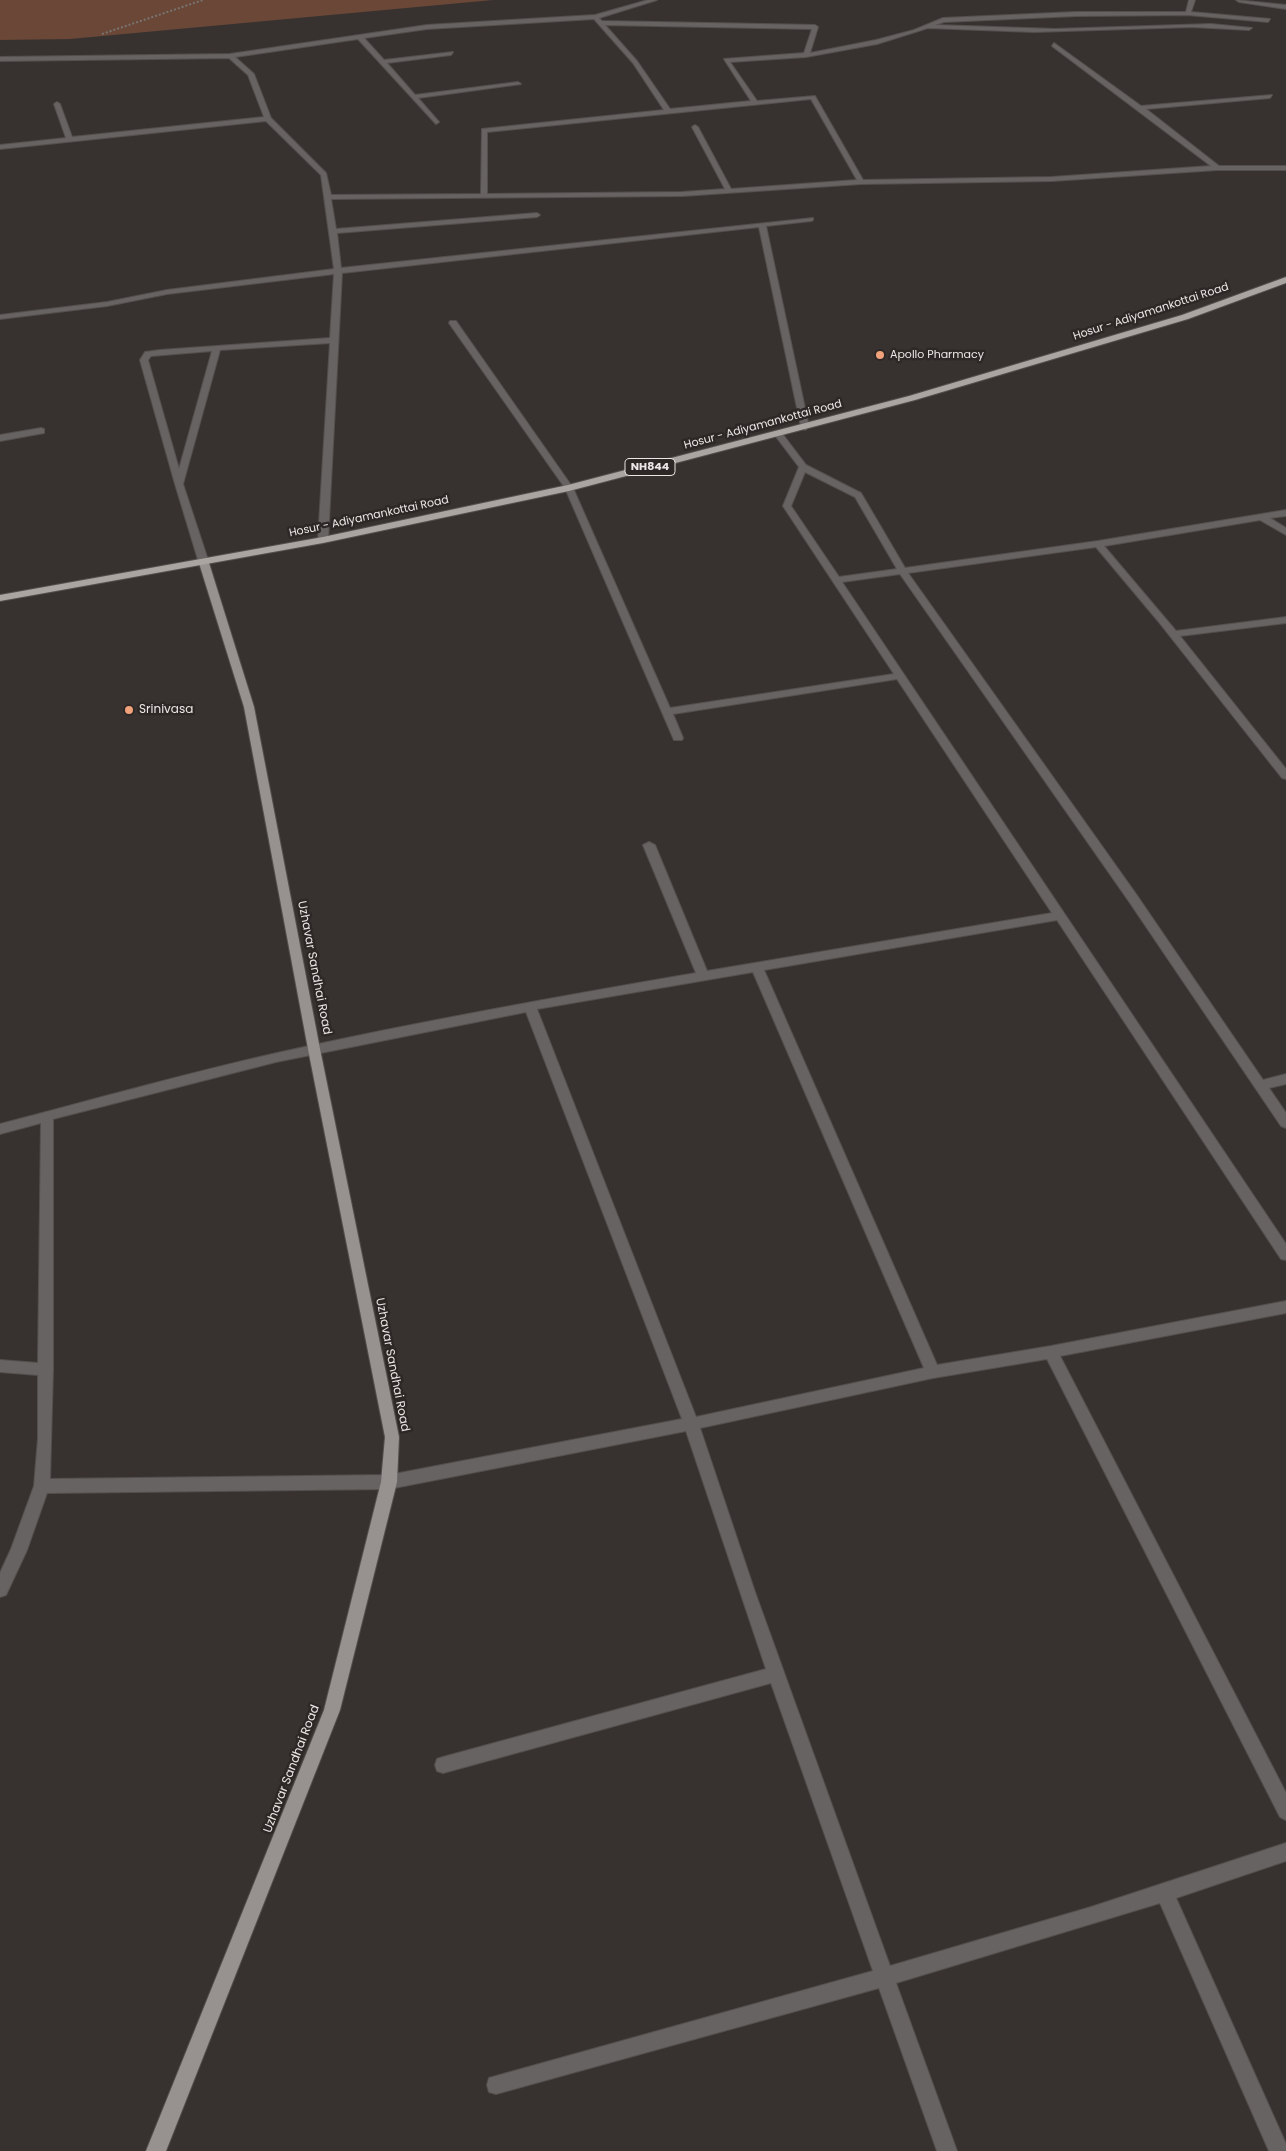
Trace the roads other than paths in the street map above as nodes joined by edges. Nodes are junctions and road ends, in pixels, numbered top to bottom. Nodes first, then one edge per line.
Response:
1 (654, 0) edge
2 (1192, 0) edge
3 (1239, 0) edge
4 (632, 3) edge
5 (1286, 7) edge
6 (1188, 12) junction
7 (596, 17) junction
8 (996, 17) junction
9 (1268, 20) dead end
10 (600, 23) junction
11 (925, 27) junction
12 (1249, 28) dead end
13 (1005, 31) junction
14 (360, 37) junction
15 (1054, 45) dead end
16 (451, 53) dead end
17 (806, 55) junction
18 (230, 56) junction
19 (0, 59) edge
20 (384, 62) junction
21 (518, 84) dead end
22 (1270, 96) dead end
23 (414, 97) junction
24 (755, 103) junction
25 (57, 104) dead end
26 (1140, 108) junction
27 (669, 112) junction
28 (268, 119) junction
29 (436, 122) dead end
30 (695, 127) dead end
31 (70, 140) junction
32 (0, 147) edge
33 (1217, 168) junction
34 (1286, 168) edge
35 (861, 182) junction
36 (729, 190) junction
37 (484, 196) junction
38 (328, 197) junction
39 (537, 216) dead end
40 (811, 219) dead end
41 (762, 224) junction
42 (333, 231) junction
43 (338, 271) junction
44 (1286, 280) edge
45 (0, 317) edge
46 (453, 323) dead end
47 (333, 340) junction
48 (216, 349) junction
49 (805, 427) junction
50 (41, 431) dead end
51 (778, 434) junction
52 (0, 438) edge
53 (803, 467) junction
54 (179, 484) junction
55 (569, 488) junction
56 (1286, 513) edge
57 (1261, 517) junction
58 (1286, 532) edge
59 (323, 540) junction
60 (1098, 544) junction
61 (204, 563) junction
62 (903, 572) junction
63 (837, 580) junction
64 (0, 598) edge
65 (1286, 620) edge
66 (1174, 634) junction
67 (898, 676) junction
68 (667, 712) junction
69 (678, 738) dead end
70 (1286, 776) edge
71 (649, 845) dead end
72 (1058, 916) junction
73 (757, 968) junction
74 (703, 977) junction
75 (530, 1006) junction
76 (314, 1050) junction
77 (1286, 1079) edge
78 (1260, 1085) junction
79 (47, 1116) junction
80 (1286, 1123) edge
81 (0, 1129) edge
82 (1286, 1255) edge
83 (1286, 1306) edge
84 (1051, 1352) junction
85 (0, 1366) edge
86 (46, 1370) junction
87 (933, 1372) junction
88 (691, 1424) junction
89 (389, 1482) junction
90 (42, 1486) junction
91 (0, 1590) edge
92 (777, 1674) junction
93 (443, 1765) dead end
94 (1286, 1811) edge
95 (1286, 1852) edge
96 (1165, 1894) junction
97 (885, 1977) junction
98 (496, 2084) dead end
99 (156, 2151) edge
100 (947, 2151) edge
101 (1279, 2151) edge

1 - 4 street
2 - 6 street
3 - 5 street
4 - 7 street
6 - 8 street
6 - 9 street
7 - 10 street
7 - 14 street
8 - 11 street
8 - 13 street
10 - 17 street
10 - 27 street
11 - 13 street
11 - 17 street
12 - 13 street
14 - 18 street
14 - 20 street
15 - 26 street
16 - 20 street
17 - 24 street
18 - 19 street
18 - 28 street
20 - 23 street
21 - 23 street
22 - 26 street
23 - 29 street
24 - 27 street
24 - 35 street
25 - 31 street
26 - 33 street
27 - 37 street
28 - 31 street
28 - 38 street
30 - 36 street
31 - 32 street
33 - 34 street
33 - 35 street
35 - 36 street
36 - 37 street
37 - 38 street
38 - 42 street
39 - 42 street
40 - 41 street
41 - 43 street
41 - 49 street
42 - 43 street
43 - 45 street
43 - 47 street
44 - 49 highway, Hosur - Adiyamankottai Road / NH844
46 - 55 street
47 - 48 street
47 - 59 street
48 - 54 street
48 - 54 street
49 - 51 highway, Hosur - Adiyamankottai Road / NH844
50 - 52 street
51 - 53 street
51 - 55 highway, Hosur - Adiyamankottai Road / NH844
53 - 62 street
53 - 63 street
54 - 61 street
55 - 59 highway, Hosur - Adiyamankottai Road / NH844
55 - 68 street
56 - 57 street
57 - 58 street
57 - 60 street
59 - 61 highway, Hosur - Adiyamankottai Road / NH844
60 - 62 street
60 - 66 street
61 - 64 highway, Hosur - Adiyamankottai Road / NH844
61 - 76 main road, Uzhavar Sandhai Road
62 - 63 street
62 - 78 street
63 - 67 street
65 - 66 street
66 - 70 street
67 - 68 street
67 - 72 street
68 - 69 street
71 - 74 street
72 - 73 street
72 - 82 street
73 - 74 street
73 - 87 street
74 - 75 street
75 - 76 street
75 - 88 street
76 - 79 street
76 - 89 main road, Uzhavar Sandhai Road
77 - 78 street
78 - 80 street
79 - 81 street
79 - 86 street
83 - 84 street
84 - 87 street
84 - 94 street
85 - 86 street
86 - 90 street
87 - 88 street
88 - 89 street
88 - 92 street
89 - 90 street
89 - 99 main road, Uzhavar Sandhai Road
90 - 91 street
92 - 93 street
92 - 97 street
95 - 96 street
96 - 97 street
96 - 101 street
97 - 98 street
97 - 100 street

